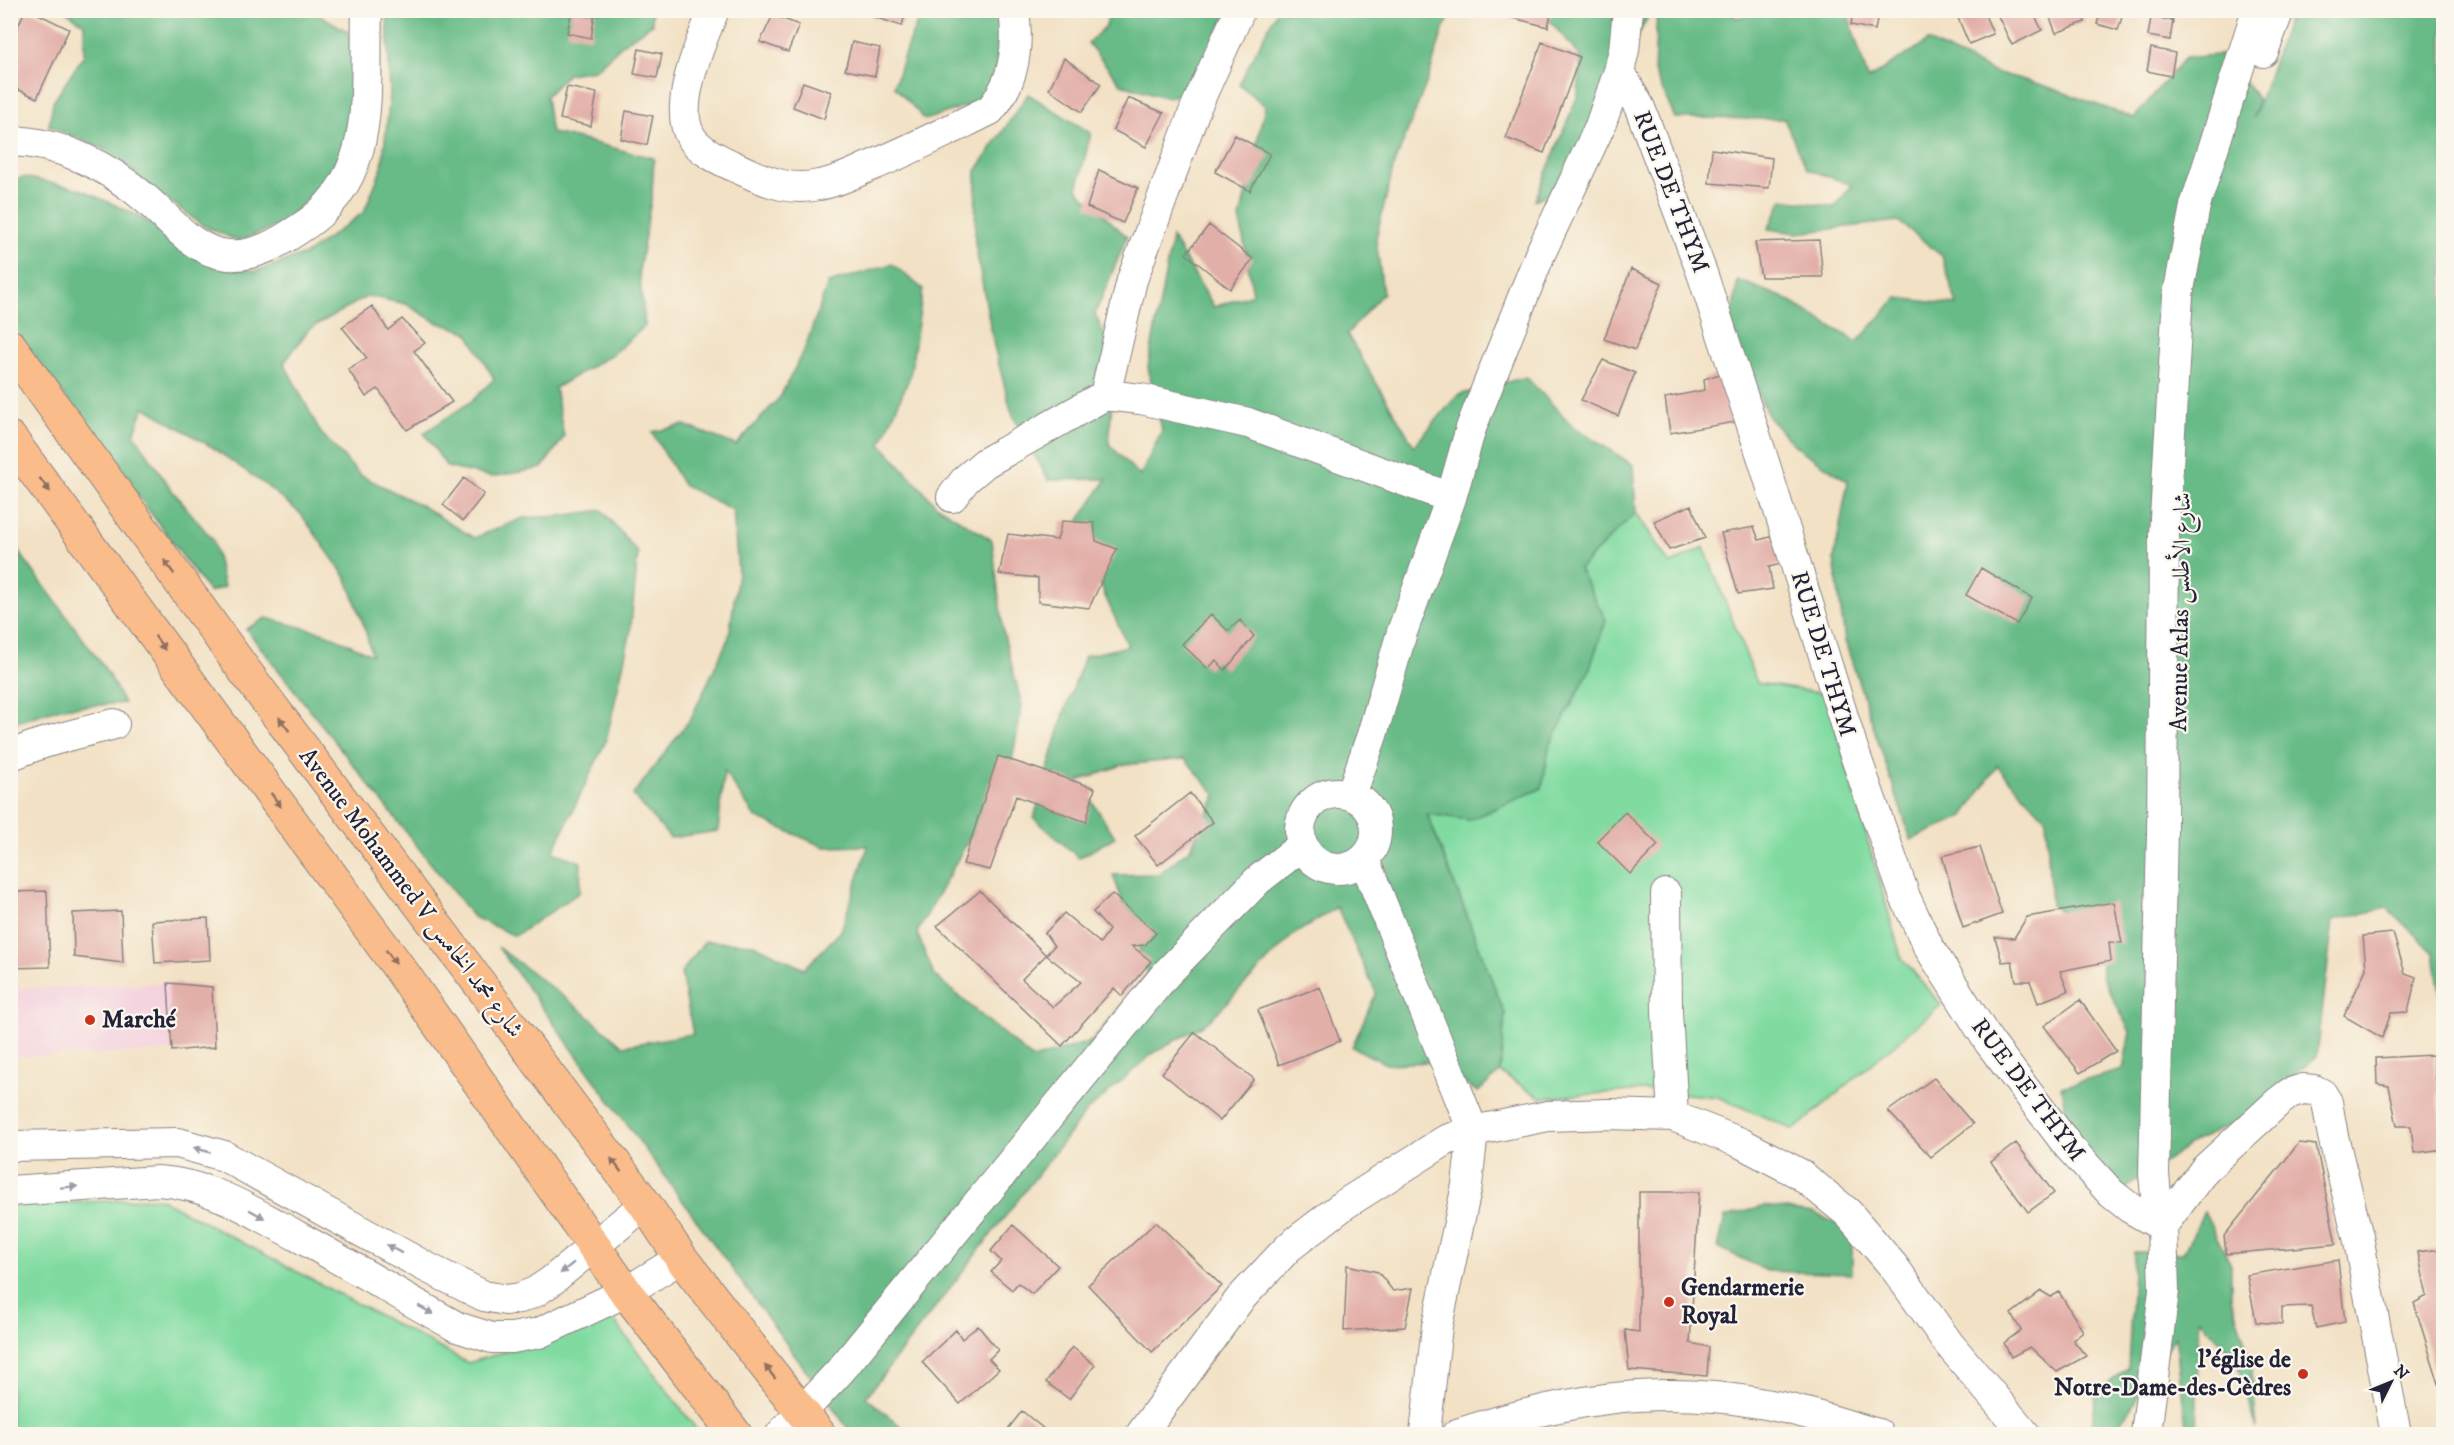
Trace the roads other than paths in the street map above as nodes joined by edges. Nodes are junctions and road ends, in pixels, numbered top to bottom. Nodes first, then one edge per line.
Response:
1 (367, 10) edge
2 (714, 10) edge
3 (1014, 10) edge
4 (1240, 10) edge
5 (1628, 10) edge
6 (2257, 10) edge
7 (2279, 10) edge
8 (1619, 71) junction
9 (10, 141) edge
10 (10, 346) edge
11 (1105, 395) junction
12 (10, 438) edge
13 (952, 497) dead end
14 (1451, 498) junction
15 (114, 724) dead end
16 (10, 756) edge
17 (1351, 795) junction
18 (1303, 845) junction
19 (1364, 859) junction
20 (1666, 894) dead end
21 (1672, 1116) junction
22 (1473, 1131) junction
23 (10, 1146) edge
24 (10, 1191) edge
25 (645, 1204) junction
26 (2162, 1226) junction
27 (594, 1246) junction
28 (681, 1258) junction
29 (626, 1292) junction
30 (1813, 1426) edge
31 (801, 1428) edge
32 (735, 1434) edge
33 (1141, 1434) edge
34 (1425, 1434) edge
35 (1457, 1434) edge
36 (1878, 1434) edge
37 (2025, 1434) edge
38 (2146, 1434) edge
39 (2396, 1434) edge

1 - 9 street
2 - 3 street
4 - 11 street
5 - 8 street
6 - 26 street, Avenue Atlas شارع الأطلس
7 - 26 street, Avenue Atlas شارع الأطلس
8 - 14 street
8 - 26 street, RUE DE THYM
25 -> 10 main road, Avenue Mohammed V شارع محمد الخامس
11 - 13 street
11 - 14 street
12 -> 27 main road
14 - 17 street
15 - 16 street
17 - 18 street
17 - 19 street
18 - 19 street
18 - 31 street
19 - 22 street
20 - 21 street
21 - 22 street
21 - 37 street
22 - 33 street
22 - 34 street
27 -> 23 street
24 -> 29 street
25 - 27 street
25 - 28 main road, Avenue Mohammed V شارع محمد الخامس
26 - 38 street, Avenue Atlas شارع الأطلس
26 - 39 street
27 - 29 main road
28 - 29 street
31 -> 28 main road, Avenue Mohammed V شارع محمد الخامس
29 - 32 main road
30 - 35 street
30 - 36 street

